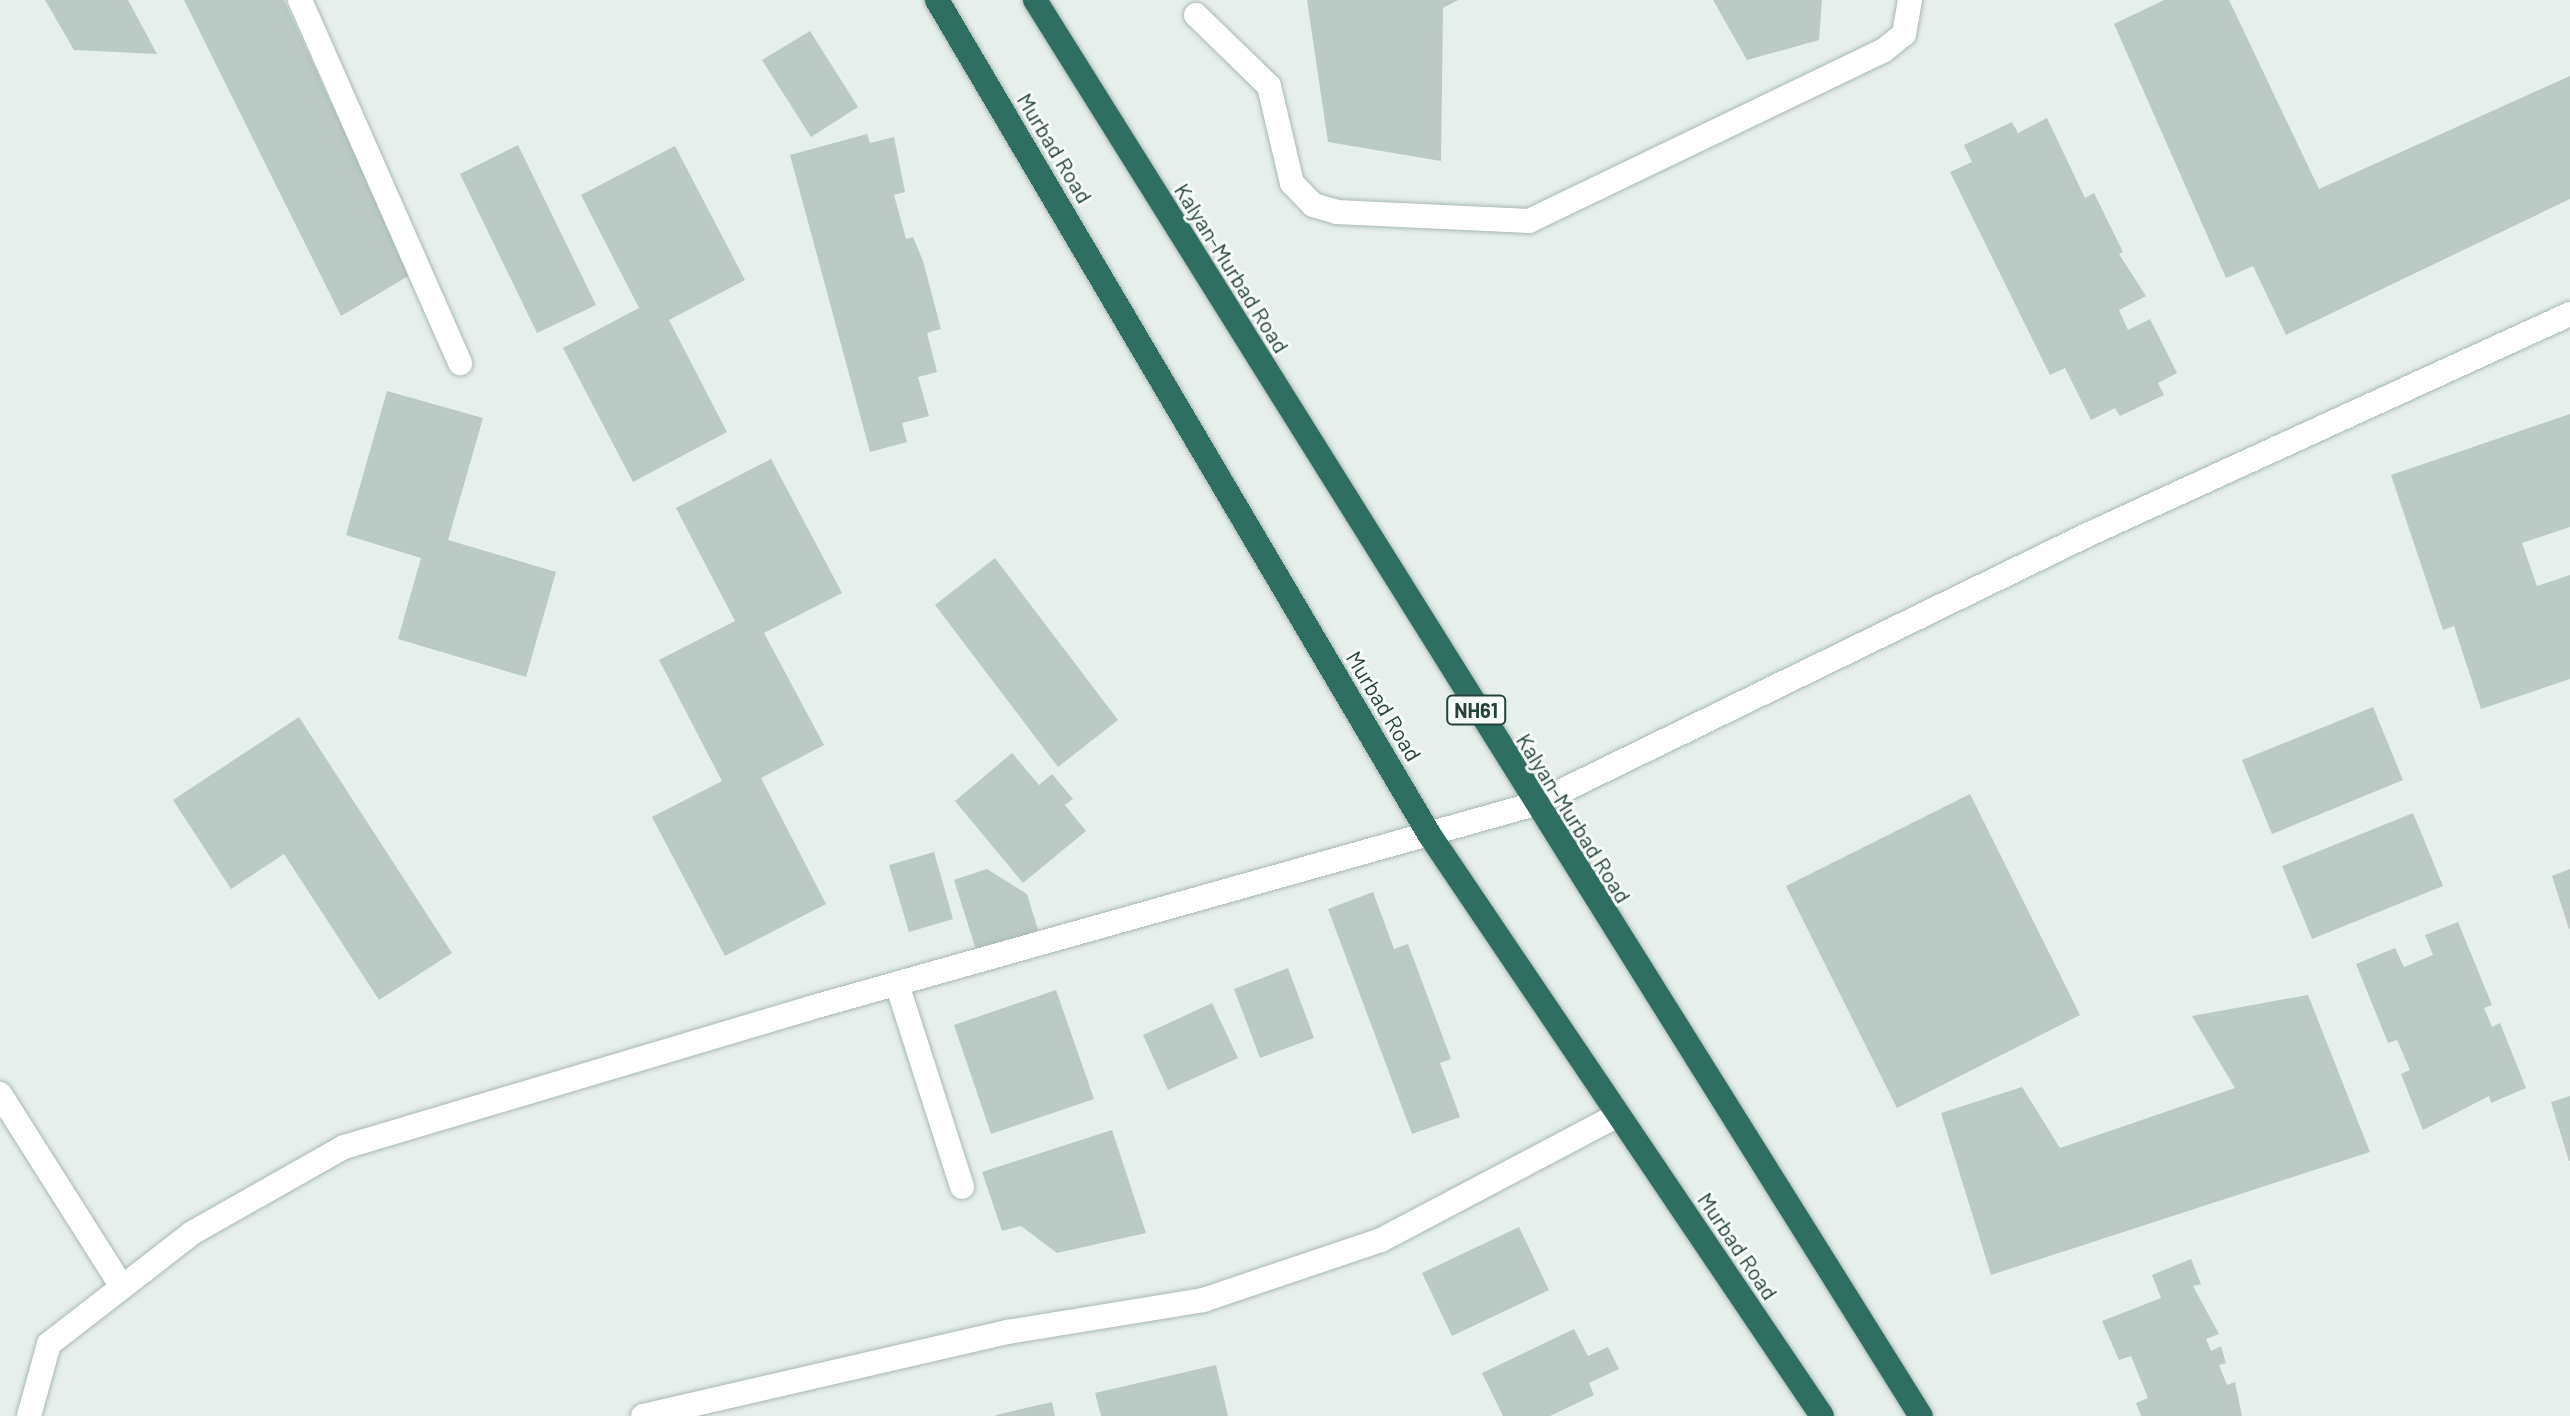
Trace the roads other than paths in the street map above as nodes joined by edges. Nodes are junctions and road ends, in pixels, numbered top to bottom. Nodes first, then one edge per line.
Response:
1 (300, 0) edge
2 (937, 0) edge
3 (1035, 0) edge
4 (1910, 0) edge
5 (1196, 15) dead end
6 (2570, 314) edge
7 (460, 363) dead end
8 (1535, 804) junction
9 (1429, 834) junction
10 (897, 984) junction
11 (0, 1094) edge
12 (1618, 1115) junction
13 (962, 1187) dead end
14 (122, 1287) junction
15 (29, 1416) edge
16 (643, 1416) edge
17 (1822, 1416) edge
18 (1921, 1416) edge

1 - 7 street
2 - 9 highway, Murbad Road
3 - 8 highway, Kalyan-Murbad Road / NH61
4 - 5 street
6 - 8 street
8 - 9 street
8 - 18 highway, Kalyan-Murbad Road / NH61
9 - 10 street
9 - 12 highway, Murbad Road
10 - 13 street
10 - 14 street
11 - 14 street
12 - 16 street
12 - 17 highway, Murbad Road
14 - 15 street

